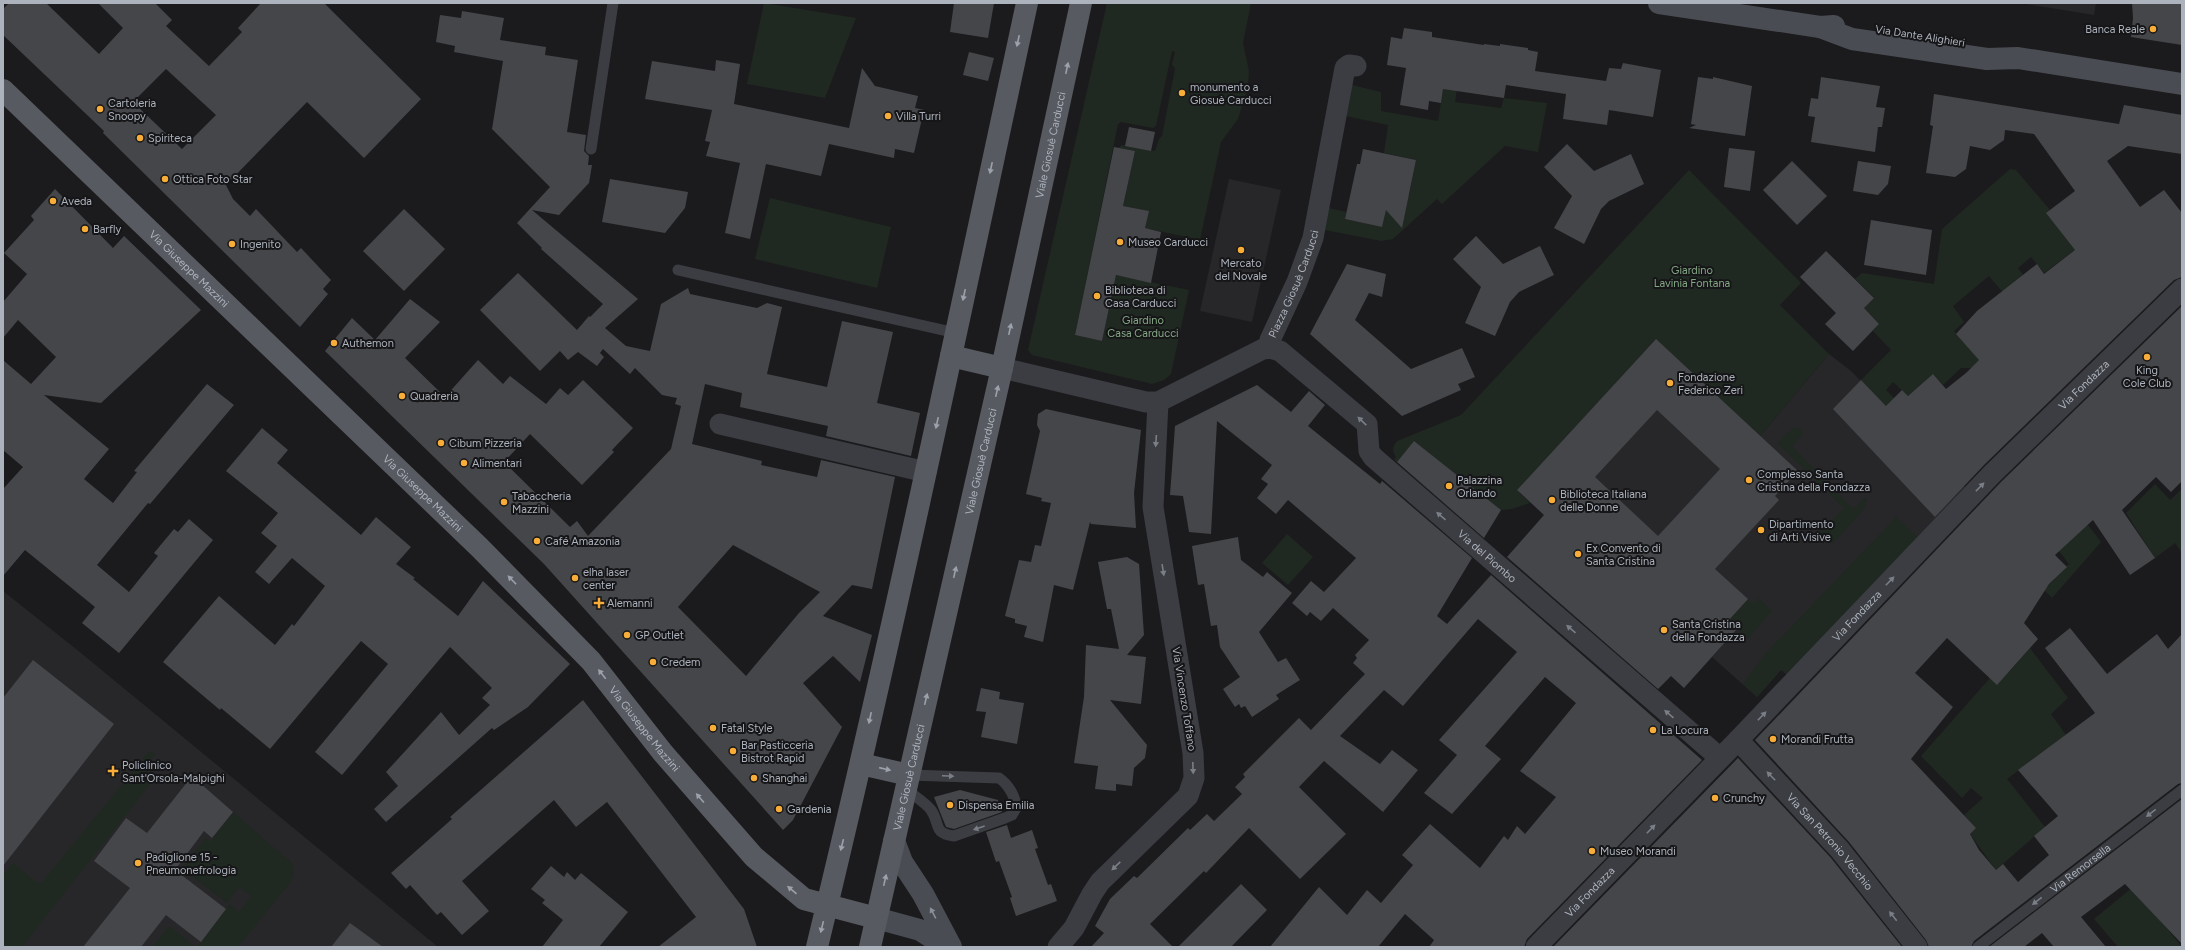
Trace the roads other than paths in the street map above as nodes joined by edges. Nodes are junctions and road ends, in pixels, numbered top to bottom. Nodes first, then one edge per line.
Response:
1 (613, 3) edge
2 (1026, 3) edge
3 (1081, 3) edge
4 (1659, 3) edge
5 (1356, 66) dead end
6 (2182, 84) edge
7 (3, 90) edge
8 (591, 149) dead end
9 (678, 270) dead end
10 (2182, 289) edge
11 (956, 333) junction
12 (1270, 348) junction
13 (951, 356) junction
14 (1002, 368) junction
15 (1158, 402) junction
16 (720, 424) dead end
17 (926, 472) junction
18 (1727, 748) junction
19 (861, 764) junction
20 (907, 782) junction
21 (2182, 790) edge
22 (894, 841) junction
23 (827, 906) junction
24 (876, 918) junction
25 (817, 947) edge
26 (870, 947) edge
27 (946, 947) edge
28 (951, 947) edge
29 (1058, 947) edge
30 (1536, 947) edge
31 (1917, 947) edge
32 (1978, 947) edge

1 - 8 lane
2 -> 11 main road
14 -> 3 main road, Viale Giosuè Carducci
4 - 6 street, Via Dante Alighieri
5 - 12 street, Piazza Giosuè Carducci
23 -> 7 main road, Via Giuseppe Mazzini
9 - 11 lane
18 -> 10 street, Via Fondazza
11 - 13 main road
12 - 15 street, Piazza Giosuè Carducci
18 -> 12 street, Via del Piombo
13 - 14 main road
13 -> 17 main road
14 - 15 street
20 -> 14 main road, Viale Giosuè Carducci
15 -> 29 street, Via Vincenzo Toffano
16 - 17 street
17 -> 19 main road
30 -> 18 street, Via Fondazza
31 -> 18 street, Via San Petronio Vecchio
19 -> 20 main road
19 -> 23 main road
20 -> 20 lane
20 - 22 main road, Viale Giosuè Carducci
21 -> 32 lane, Via Remorsella
24 -> 22 main road, Viale Giosuè Carducci
28 -> 22 street
23 - 24 main road, Via Giuseppe Mazzini
23 -> 25 main road
24 - 26 main road, Viale Giosuè Carducci
24 - 27 street

